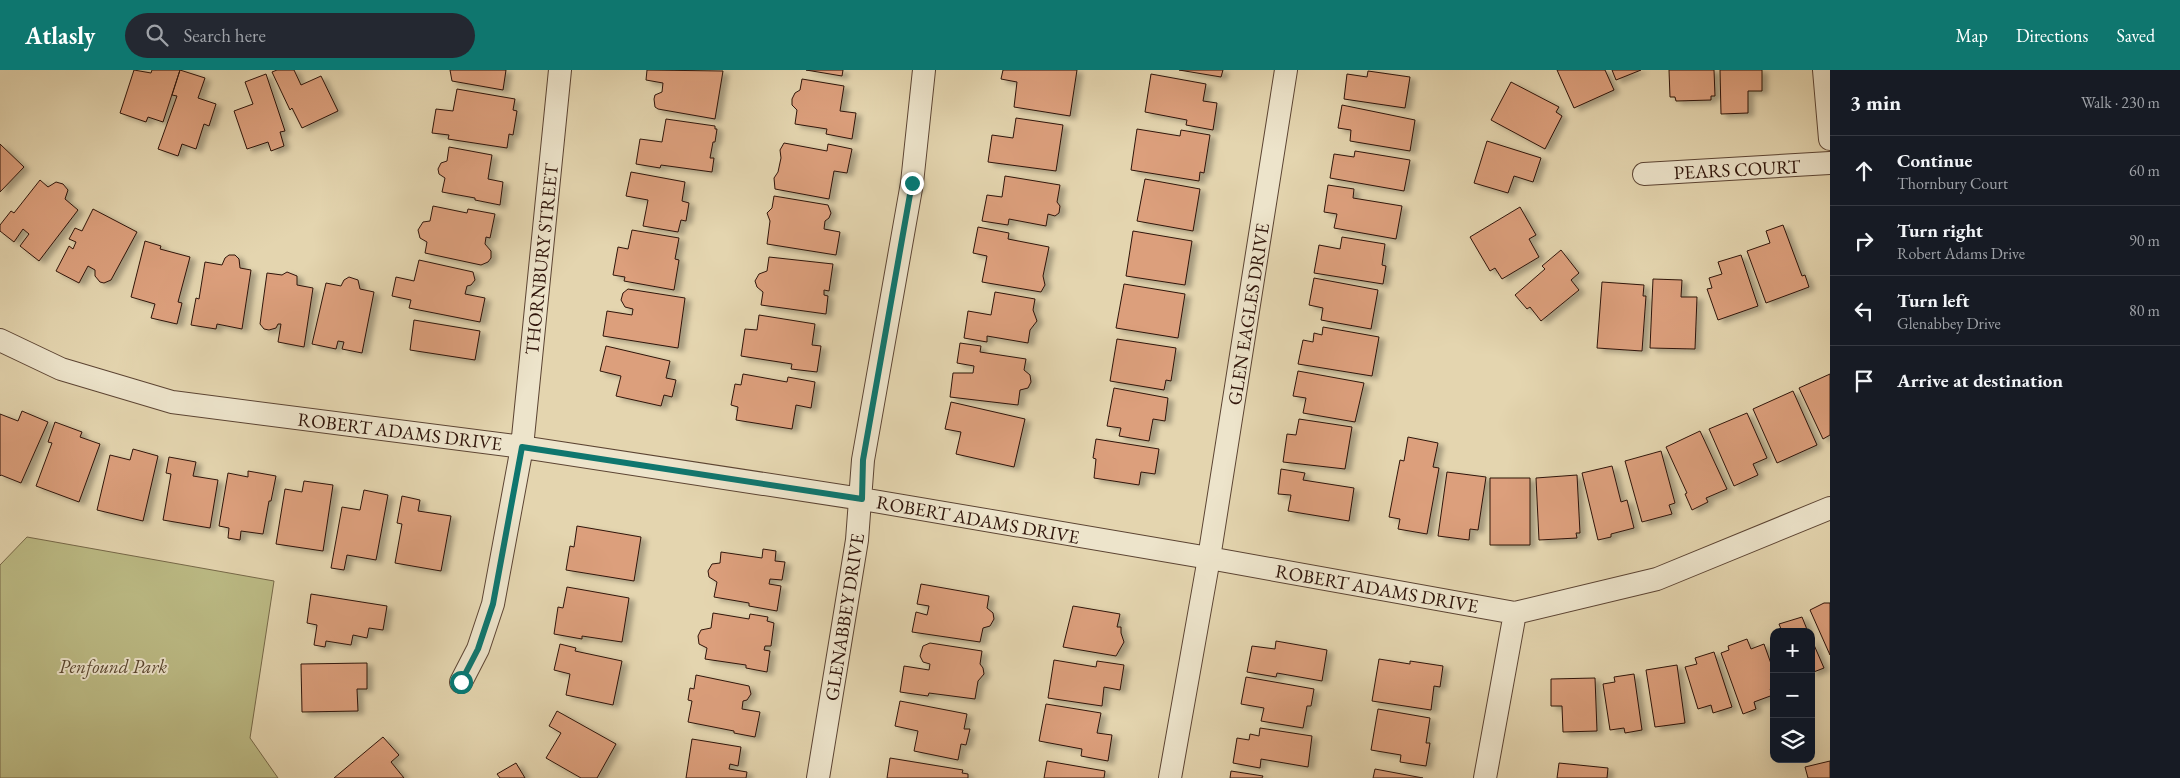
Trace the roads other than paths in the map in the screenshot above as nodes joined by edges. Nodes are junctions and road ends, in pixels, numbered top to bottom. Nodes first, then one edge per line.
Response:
1 (560, 70) edge
2 (924, 70) edge
3 (1286, 70) edge
4 (1824, 70) edge
5 (1830, 139) edge
6 (1830, 163) edge
7 (1644, 174) dead end
8 (0, 340) edge
9 (522, 447) junction
10 (862, 499) junction
11 (1830, 508) edge
12 (1209, 558) junction
13 (1515, 613) junction
14 (461, 682) dead end
15 (818, 778) edge
16 (1170, 778) edge
17 (1485, 778) edge

1 - 9 street, THORNBURY STREET
2 - 10 street, GLENABBEY DRIVE
3 - 12 street, GLEN EAGLES DRIVE
4 - 5 street
6 - 7 street, PEARS COURT
8 - 9 street, ROBERT ADAMS DRIVE
9 - 10 street, ROBERT ADAMS DRIVE
9 - 14 street, THORNBURY STREET
10 - 12 street, ROBERT ADAMS DRIVE
10 - 15 street, GLENABBEY DRIVE
11 - 13 street, ROBERT ADAMS DRIVE
12 - 13 street, ROBERT ADAMS DRIVE
12 - 16 street, GLEN EAGLES DRIVE
13 - 17 street

